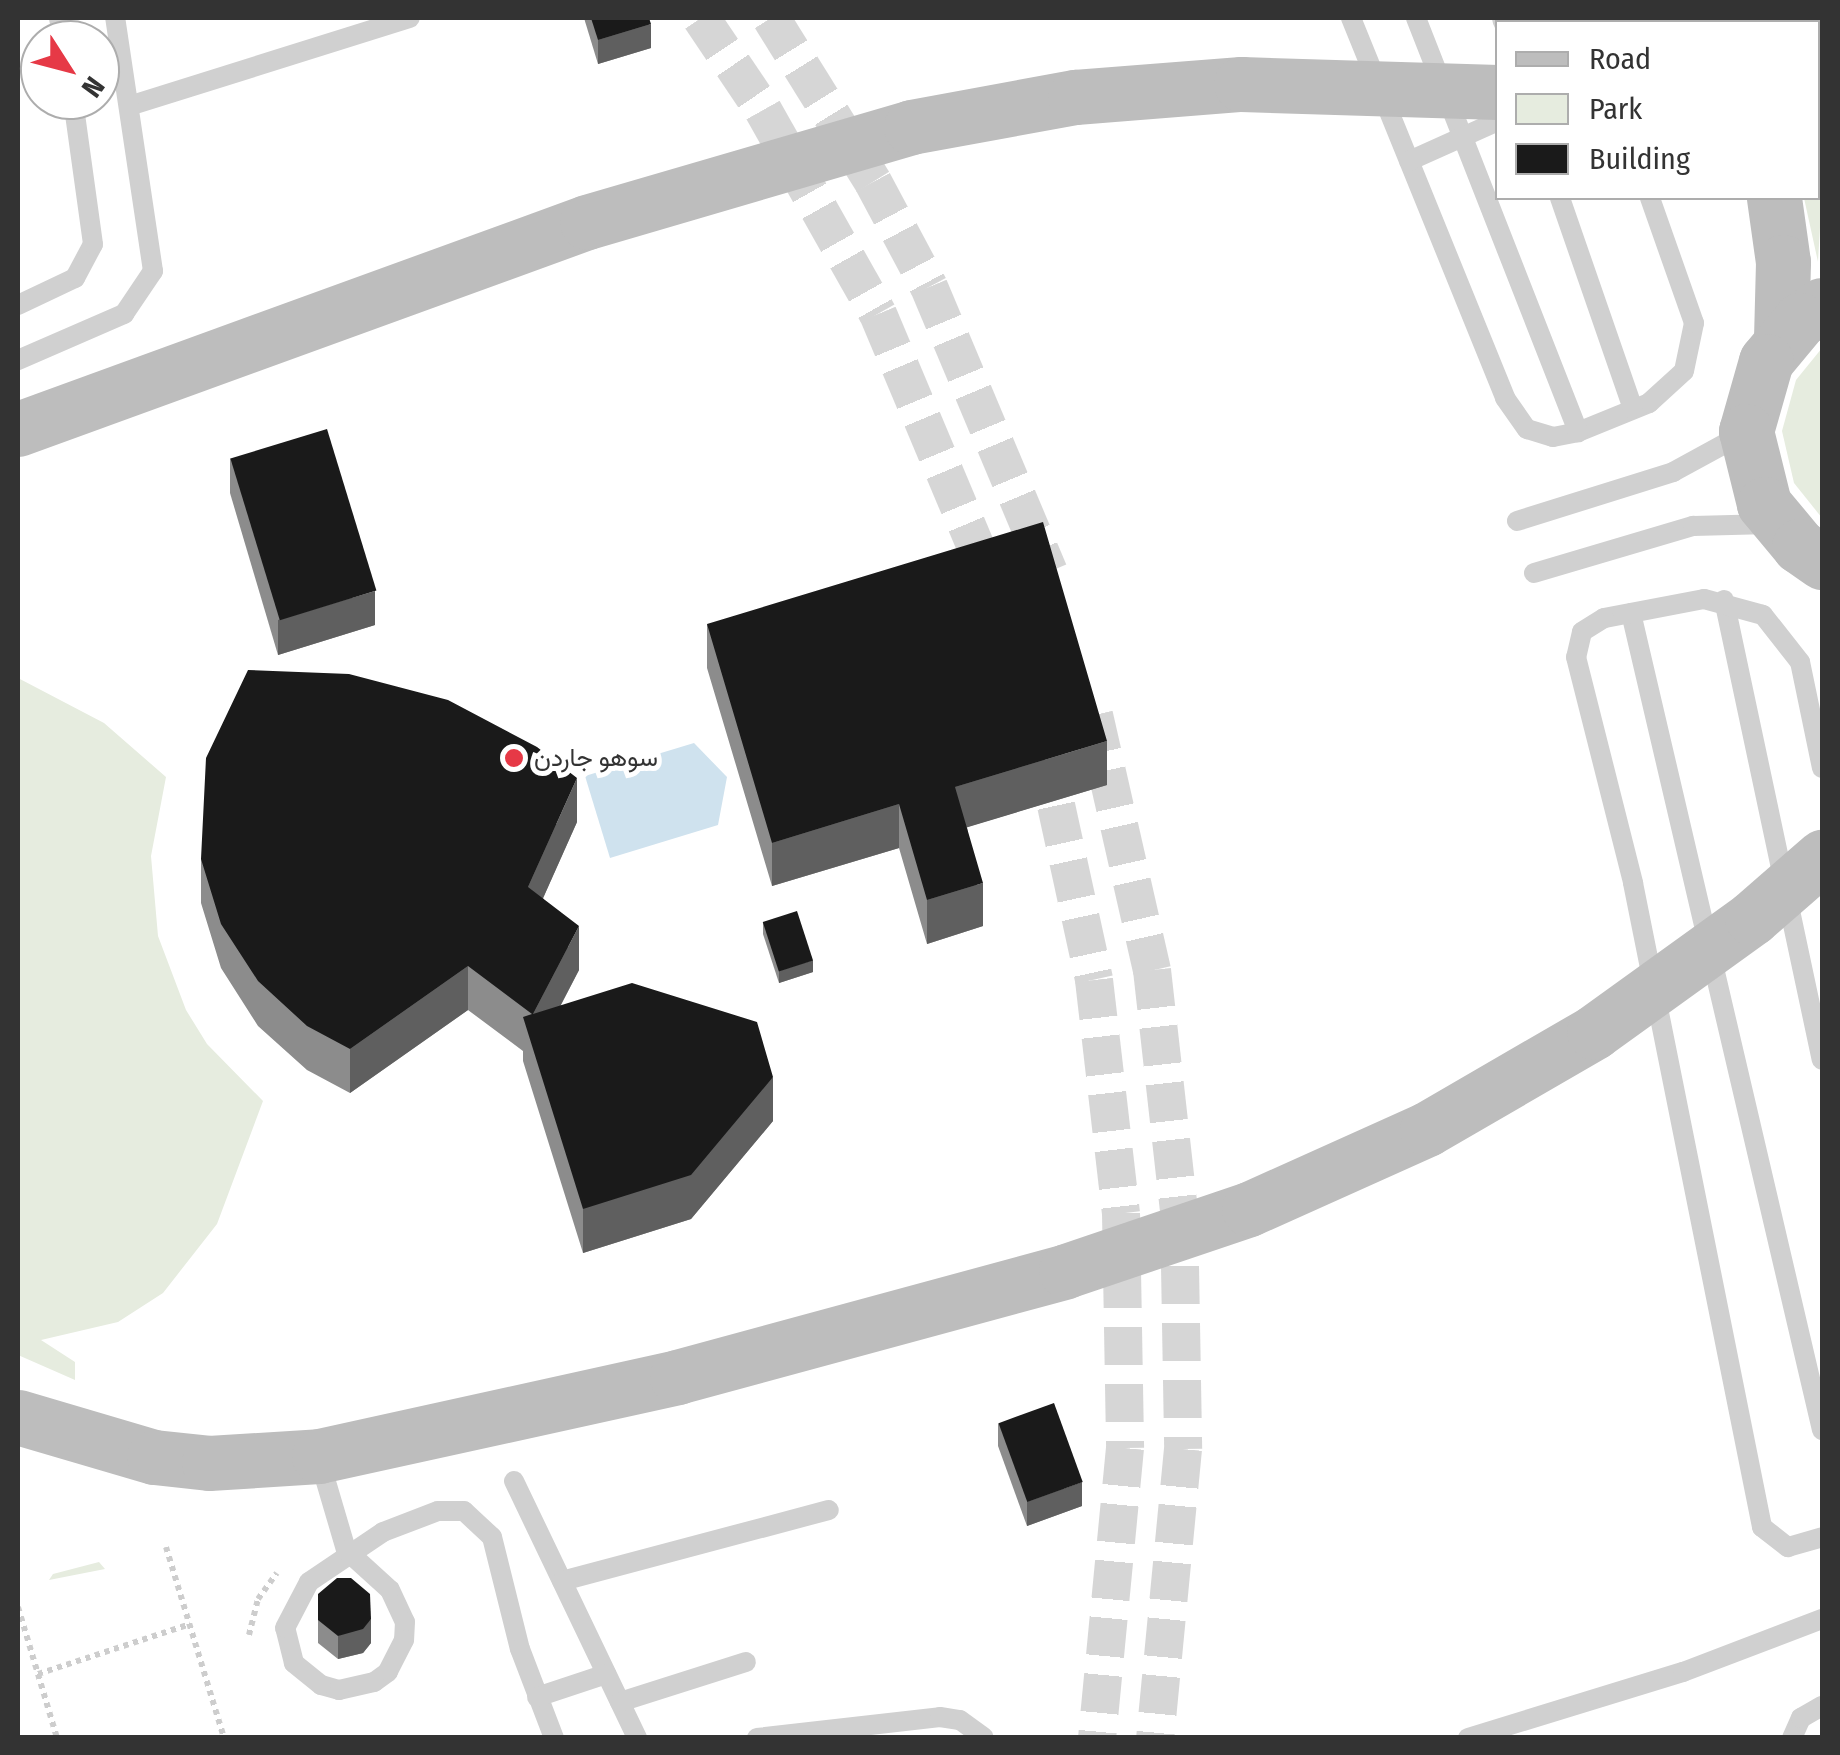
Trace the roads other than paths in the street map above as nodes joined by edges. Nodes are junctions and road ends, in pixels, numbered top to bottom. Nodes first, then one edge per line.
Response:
1 (115, 18) edge
2 (410, 18) edge
3 (1351, 18) edge
4 (1416, 18) edge
5 (1495, 92) edge
6 (129, 106) junction
7 (77, 120) edge
8 (1495, 124) edge
9 (1464, 139) junction
10 (1409, 160) junction
11 (1561, 200) edge
12 (1651, 200) edge
13 (1774, 200) edge
14 (18, 305) edge
15 (1822, 305) edge
16 (1781, 340) junction
17 (18, 360) edge
18 (1634, 409) junction
19 (18, 430) edge
20 (1746, 430) junction
21 (1578, 432) junction
22 (1518, 521) dead end
23 (1778, 525) junction
24 (1822, 562) edge
25 (1534, 574) dead end
26 (1724, 600) junction
27 (1631, 613) junction
28 (1822, 768) edge
29 (1822, 857) edge
30 (1822, 1060) edge
31 (18, 1418) edge
32 (1822, 1430) edge
33 (319, 1456) junction
34 (514, 1481) dead end
35 (829, 1510) dead end
36 (1822, 1537) edge
37 (562, 1581) junction
38 (1822, 1620) edge
39 (746, 1662) dead end
40 (606, 1674) junction
41 (537, 1697) junction
42 (620, 1702) junction
43 (1822, 1706) edge
44 (984, 1737) edge
45 (554, 1738) edge
46 (637, 1738) edge
47 (757, 1738) edge
48 (1468, 1738) edge
49 (1792, 1738) edge

1 - 6 lane
2 - 6 lane
3 - 10 lane
4 - 9 lane
5 - 19 main road, bridge
6 - 17 lane
7 - 14 lane
8 - 9 lane
9 - 10 lane
9 - 21 lane
10 - 21 lane
11 - 18 lane
12 - 18 lane
13 - 16 main road
15 - 16 main road
16 - 20 main road
18 - 21 lane
20 - 22 lane
20 - 23 main road
23 - 24 main road
23 - 25 lane
26 - 27 lane
26 - 28 lane
26 - 30 lane
27 - 32 lane
27 - 36 lane
29 - 33 main road, bridge
31 - 33 main road, bridge
33 - 41 lane, bridge
34 - 37 lane
35 - 37 lane
37 - 40 lane
38 - 48 lane
39 - 42 lane
40 - 41 lane
40 - 42 lane
41 - 45 lane
42 - 46 lane
43 - 49 lane
44 - 47 lane

